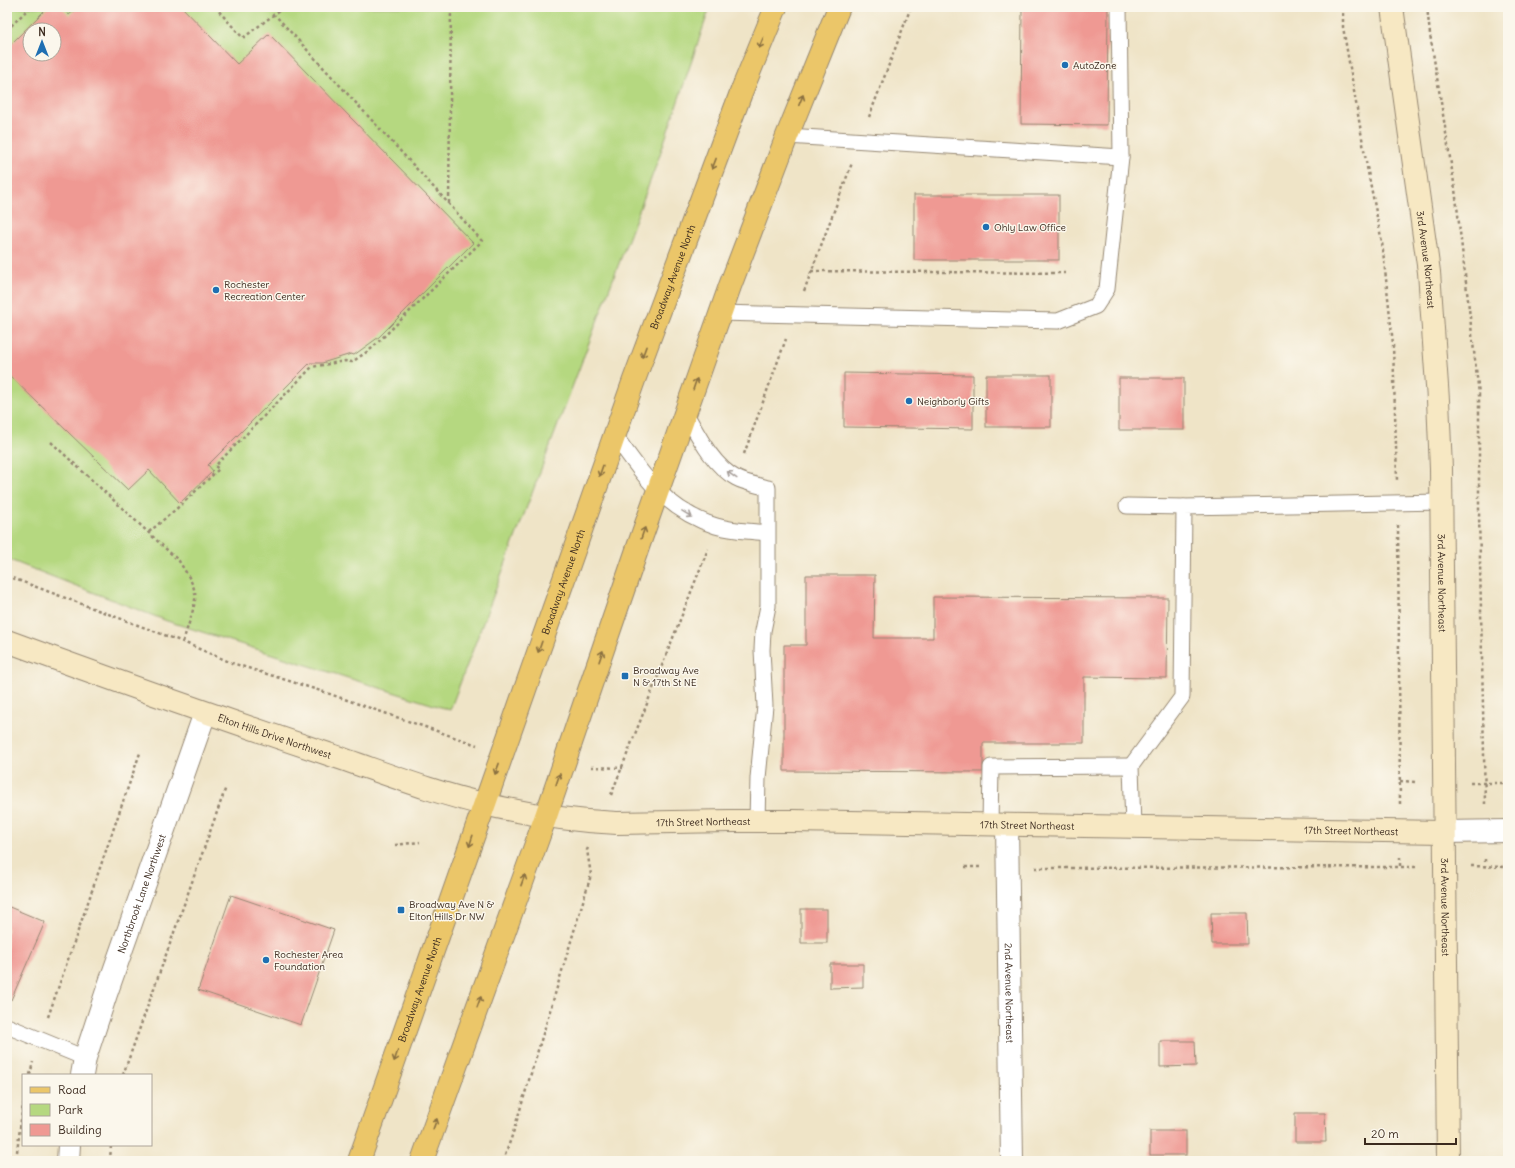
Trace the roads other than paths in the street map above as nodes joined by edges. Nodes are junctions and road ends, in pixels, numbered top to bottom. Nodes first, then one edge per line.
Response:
1 (776, 7) edge
2 (839, 7) edge
3 (1119, 7) edge
4 (1392, 7) edge
5 (787, 136) junction
6 (1121, 157) junction
7 (720, 313) junction
8 (685, 412) junction
9 (614, 434) junction
10 (657, 492) junction
11 (1441, 502) junction
12 (1127, 506) dead end
13 (1184, 507) junction
14 (767, 533) junction
15 (7, 641) edge
16 (205, 713) junction
17 (1131, 766) junction
18 (483, 804) junction
19 (546, 816) junction
20 (757, 821) junction
21 (999, 825) junction
22 (1133, 827) junction
23 (1508, 831) edge
24 (1444, 832) junction
25 (7, 1026) edge
26 (84, 1066) edge
27 (69, 1146) edge
28 (68, 1161) edge
29 (359, 1161) edge
30 (422, 1161) edge
31 (1012, 1161) edge
32 (1448, 1161) edge

1 -> 9 main road, Broadway Avenue North
5 -> 2 main road
3 - 6 lane
4 - 11 street, 3rd Avenue Northeast
5 - 6 lane
5 - 7 main road
6 - 7 lane
8 -> 7 main road
8 - 10 main road
14 -> 8 lane
9 - 10 lane
9 -> 18 main road, Broadway Avenue North
10 -> 14 lane
19 -> 10 main road
11 - 13 lane
11 - 24 street, 3rd Avenue Northeast
12 - 13 lane
13 - 17 lane
14 - 20 lane
15 - 16 street, Elton Hills Drive Northwest
16 - 18 street, Elton Hills Drive Northwest
16 - 26 street, Northbrook Lane Northwest
17 - 21 lane
17 - 22 lane
18 - 19 street, Elton Hills Drive Northwest
18 -> 29 main road, Broadway Avenue North
19 - 20 street, 17th Street Northeast
30 -> 19 main road
20 - 21 street, 17th Street Northeast
21 - 22 street, 17th Street Northeast
21 - 31 street, 2nd Avenue Northeast
22 - 24 street, 17th Street Northeast
23 - 24 street, 17th Street Northeast
24 - 32 street, 3rd Avenue Northeast
25 - 26 lane
27 - 28 street

